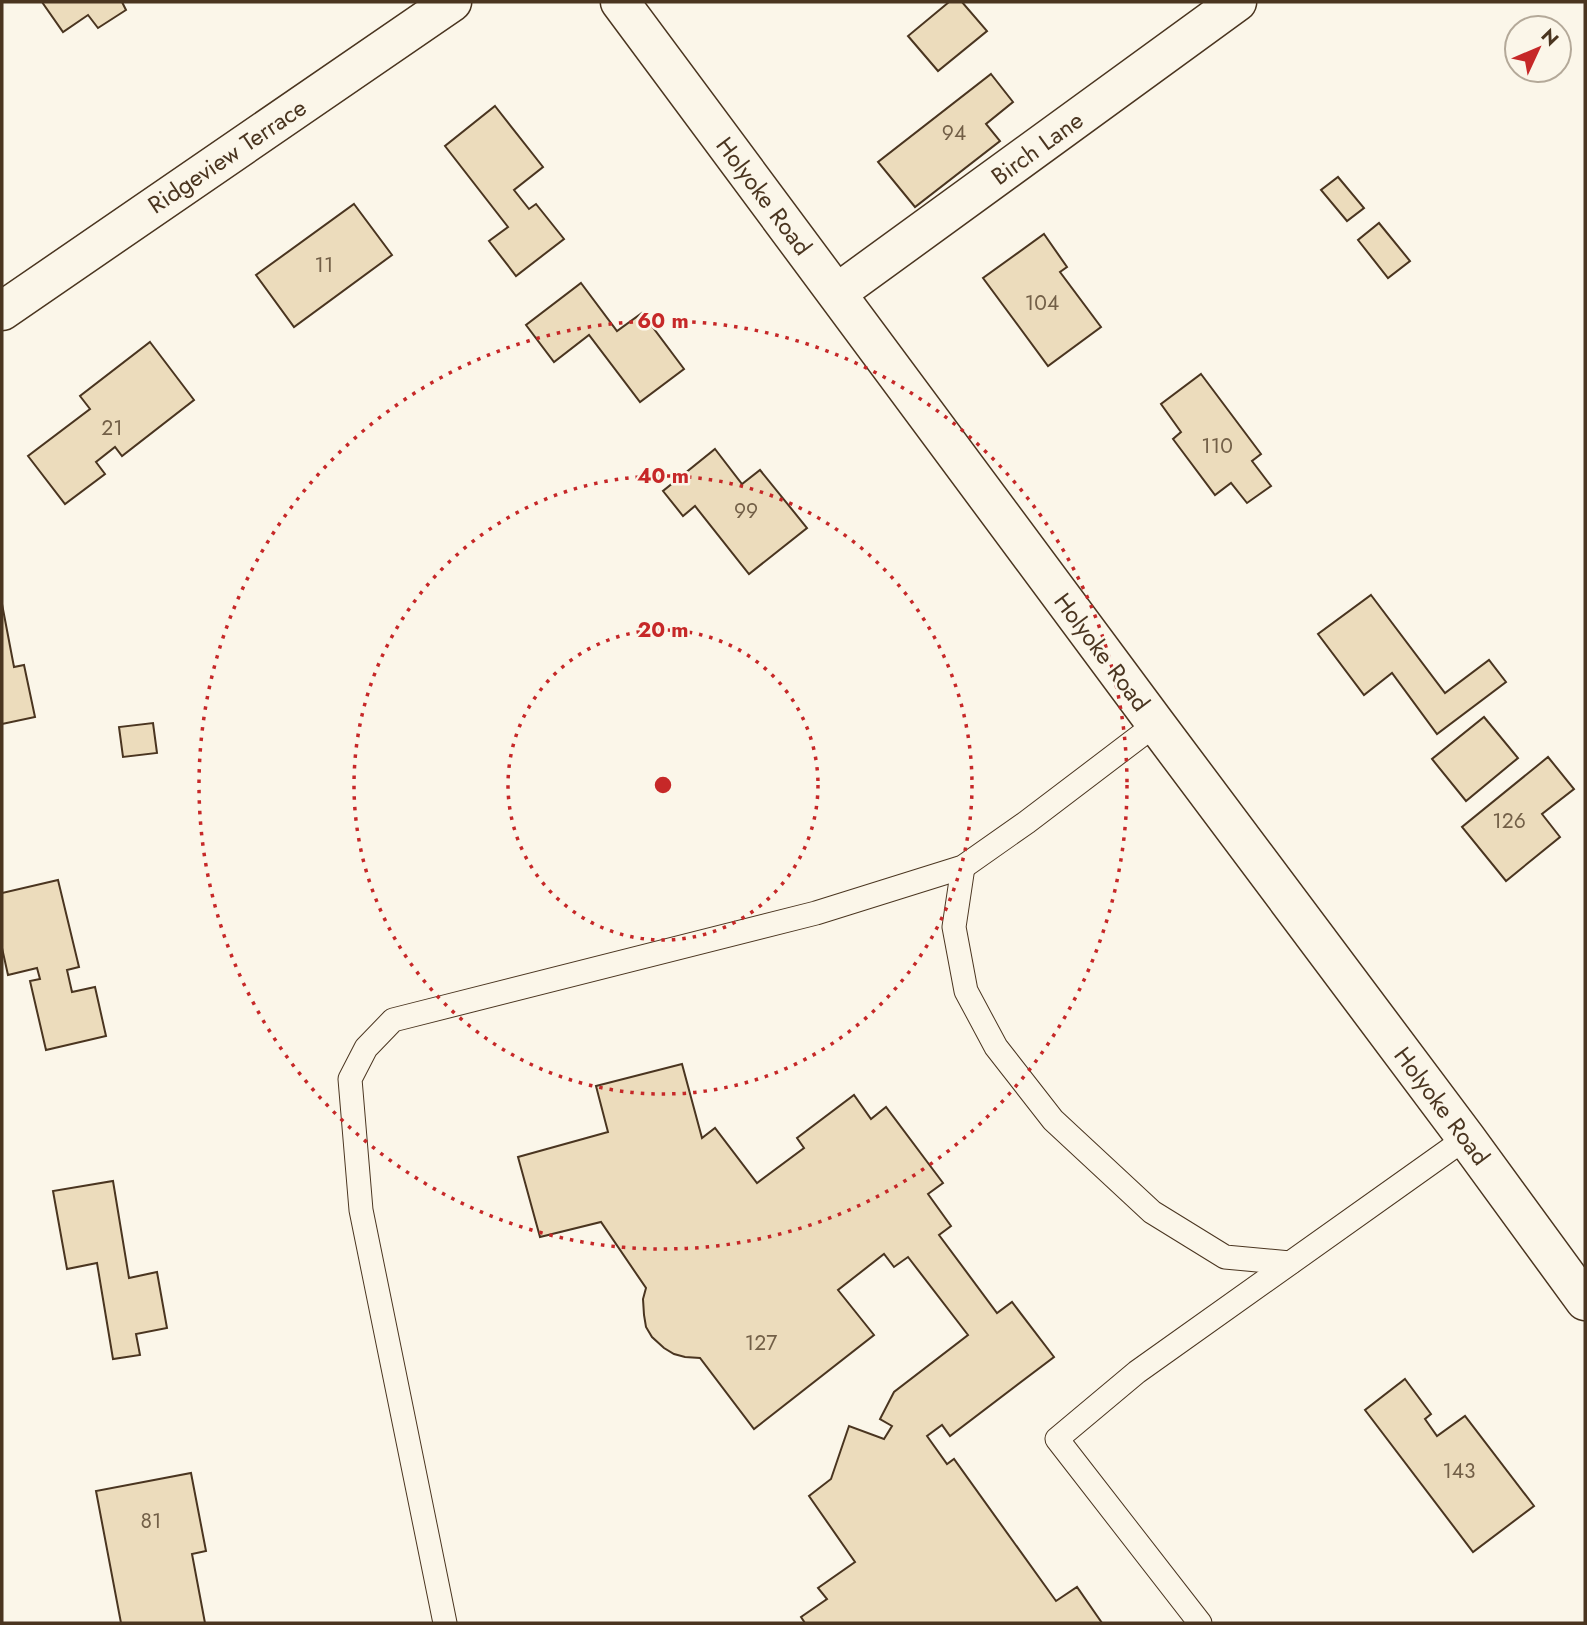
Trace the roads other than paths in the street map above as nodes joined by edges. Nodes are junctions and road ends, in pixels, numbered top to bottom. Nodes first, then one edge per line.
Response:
1 (452, 2) edge
2 (620, 2) edge
3 (1237, 2) edge
4 (836, 293) junction
5 (2, 311) edge
6 (1156, 724) junction
7 (963, 867) junction
8 (1466, 1138) junction
9 (1290, 1264) junction
10 (1585, 1300) edge
11 (445, 1623) edge
12 (1200, 1623) edge

1 - 5 street, Ridgeview Terrace
2 - 4 street, Holyoke Road
3 - 4 street, Birch Lane
4 - 6 street, Holyoke Road
6 - 7 lane
6 - 8 street, Holyoke Road
7 - 9 lane
7 - 11 lane
8 - 9 lane
8 - 10 street, Holyoke Road
9 - 12 lane

